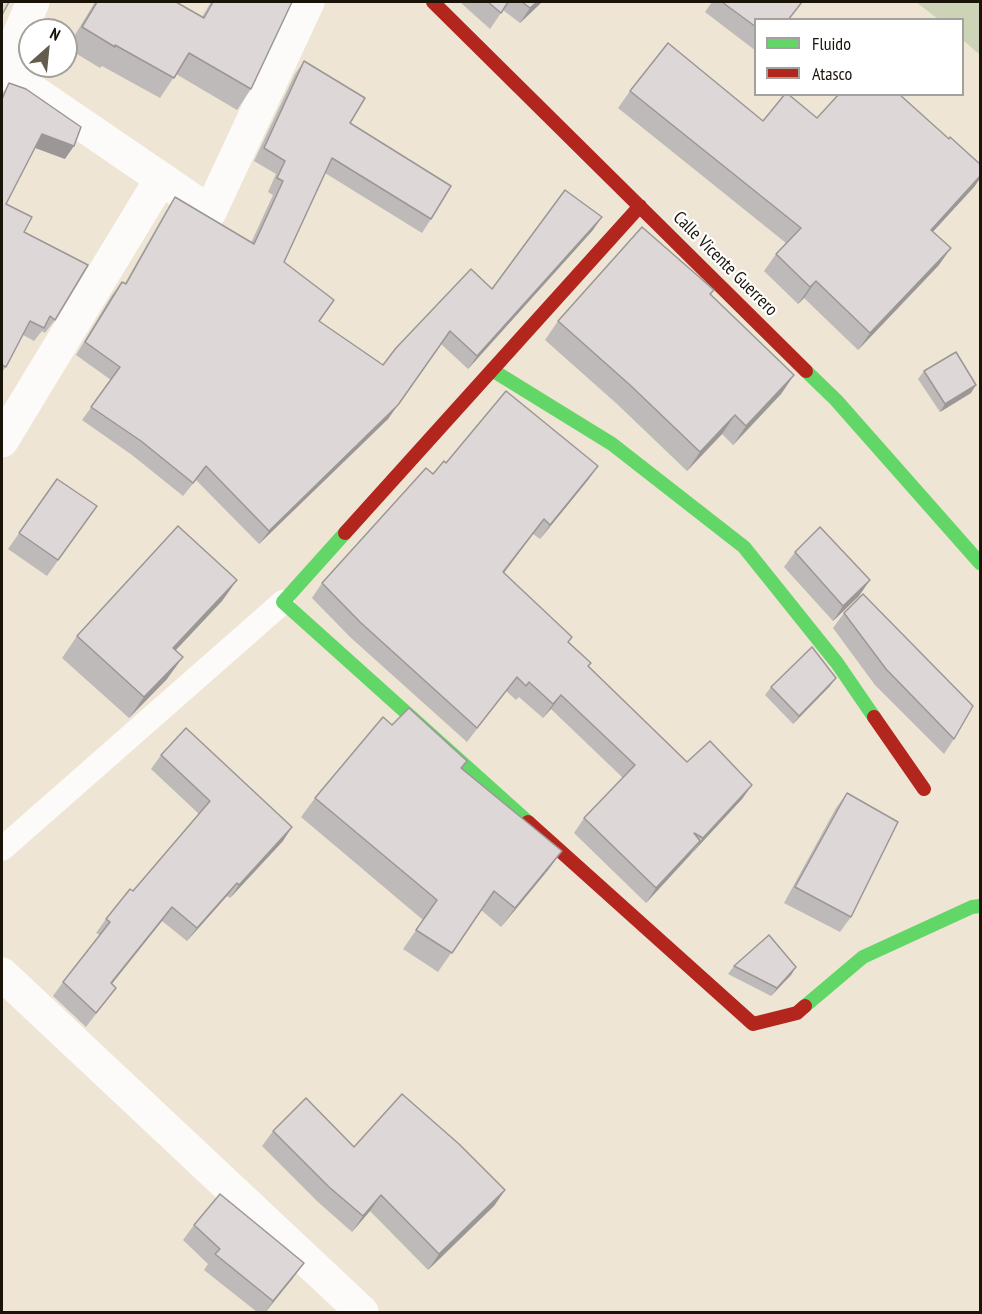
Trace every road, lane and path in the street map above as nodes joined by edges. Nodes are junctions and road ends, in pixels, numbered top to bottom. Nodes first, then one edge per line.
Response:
1 (33, 2) edge
2 (308, 2) edge
3 (433, 2) edge
4 (2, 72) edge
5 (161, 179) junction
6 (640, 206) junction
7 (492, 370) junction
8 (2, 441) edge
9 (981, 563) edge
10 (283, 602) junction
11 (924, 789) dead end
12 (2, 849) edge
13 (981, 906) edge
14 (2, 974) edge
15 (362, 1312) edge

1 - 4 street
2 - 5 street
3 - 6 street, Calle Vicente Guerrero
4 - 5 street
5 - 8 street
6 - 7 street
6 - 9 street, Calle Vicente Guerrero
7 - 10 street
7 - 11 street
10 - 12 lane
10 - 13 street
14 - 15 street

